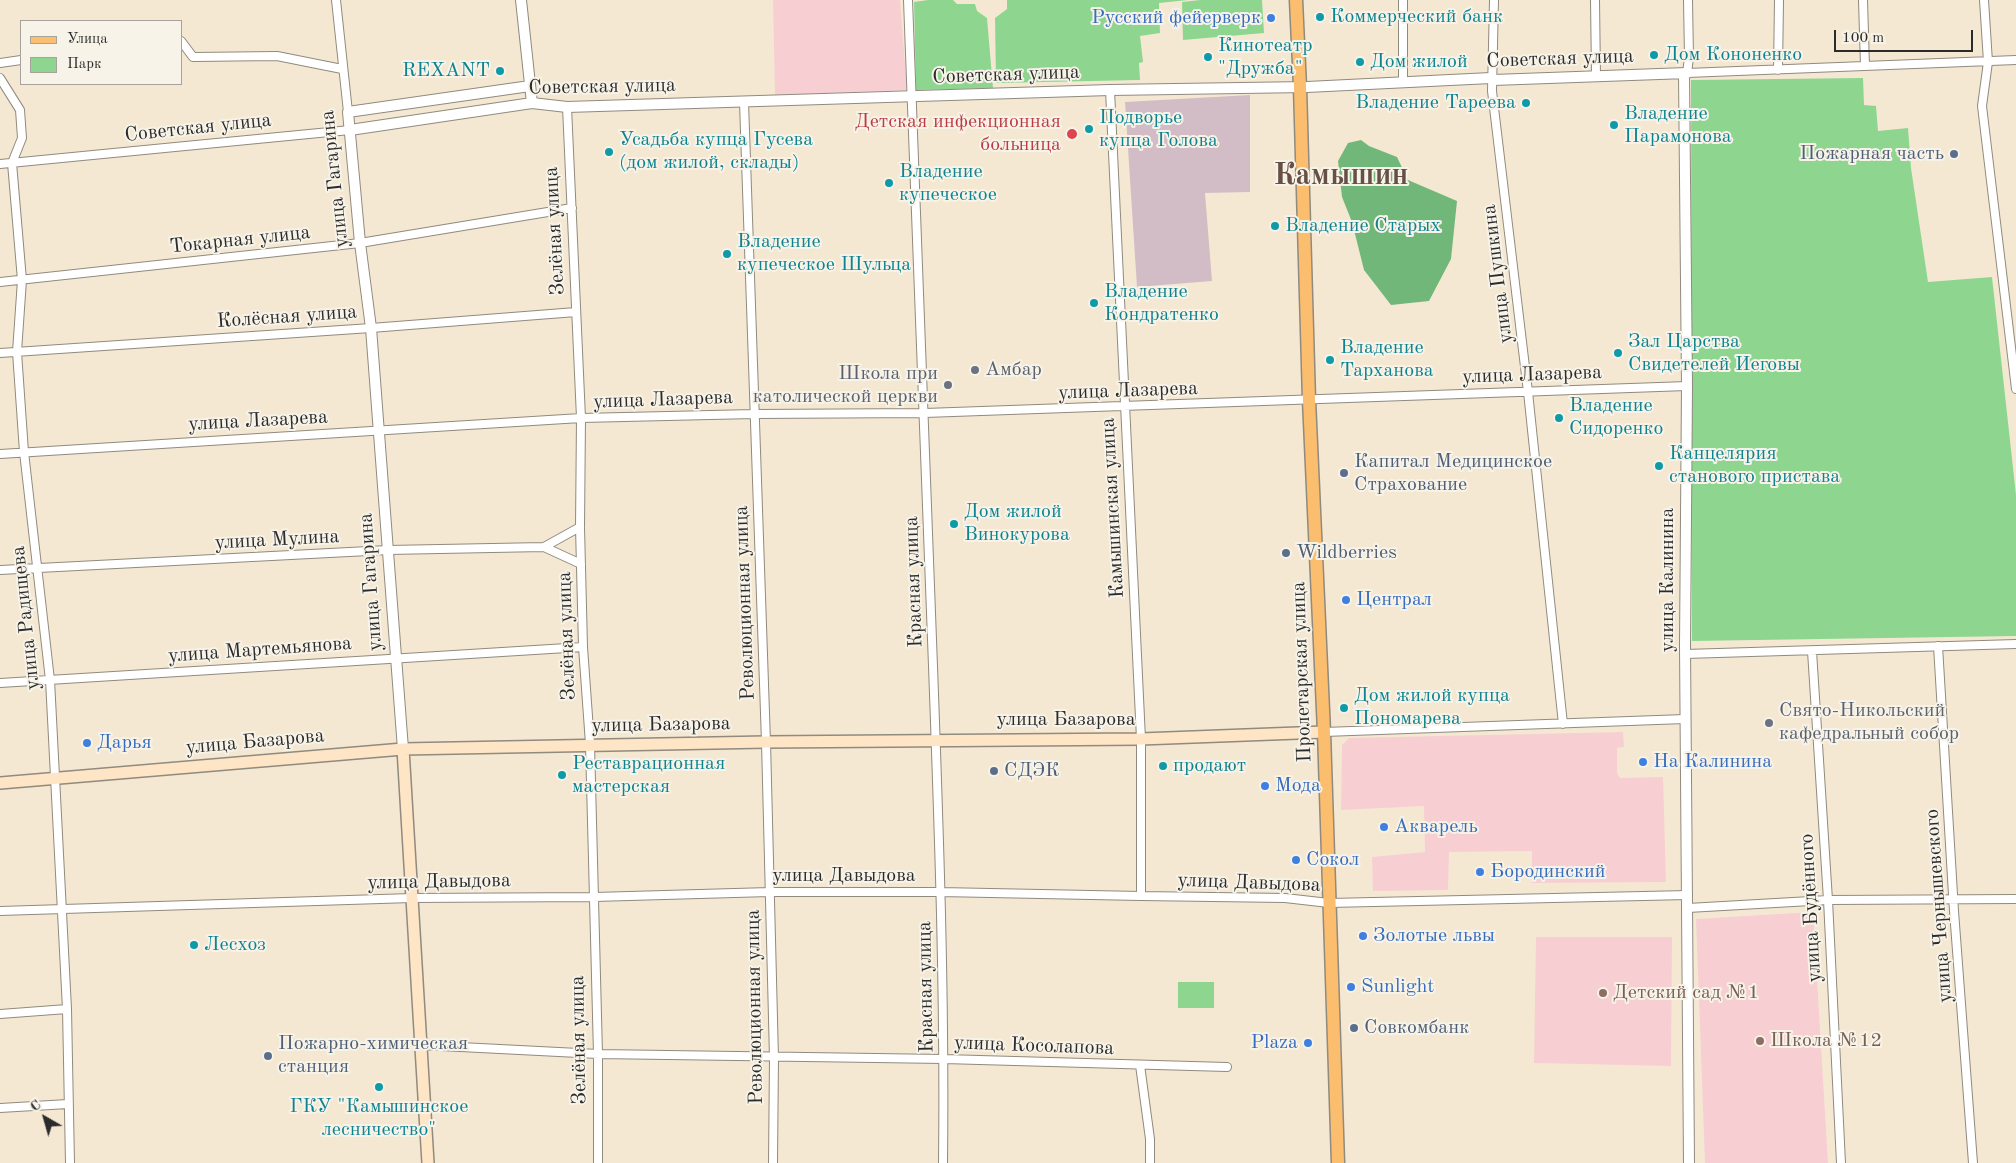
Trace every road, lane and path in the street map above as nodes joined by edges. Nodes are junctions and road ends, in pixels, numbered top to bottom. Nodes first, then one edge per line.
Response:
1 (336, 0) edge
2 (521, 0) edge
3 (908, 0) edge
4 (1296, 0) edge
5 (1403, 0) edge
6 (1494, 0) edge
7 (1595, 0) edge
8 (1688, 0) edge
9 (1779, 0) edge
10 (1863, 0) edge
11 (1984, 0) edge
12 (182, 42) edge
13 (20, 60) edge
14 (2016, 60) edge
15 (1988, 62) junction
16 (0, 63) edge
17 (1865, 66) junction
18 (342, 69) junction
19 (1778, 70) junction
20 (1687, 73) junction
21 (1596, 76) junction
22 (0, 78) edge
23 (1493, 80) junction
24 (1403, 83) junction
25 (530, 86) junction
26 (1300, 87) junction
27 (1110, 90) junction
28 (912, 96) junction
29 (744, 102) junction
30 (532, 103) junction
31 (567, 107) junction
32 (348, 112) junction
33 (350, 130) junction
34 (12, 163) junction
35 (0, 164) edge
36 (572, 208) junction
37 (360, 243) junction
38 (22, 280) junction
39 (0, 282) edge
40 (576, 312) junction
41 (372, 328) junction
42 (18, 352) junction
43 (0, 353) edge
44 (2015, 377) edge
45 (1687, 386) junction
46 (2016, 389) edge
47 (1528, 392) junction
48 (1309, 400) junction
49 (1124, 407) junction
50 (925, 413) junction
51 (754, 414) junction
52 (581, 418) junction
53 (378, 430) junction
54 (24, 452) junction
55 (0, 454) edge
56 (580, 527) junction
57 (544, 547) junction
58 (388, 550) junction
59 (581, 564) junction
60 (38, 568) junction
61 (0, 570) edge
62 (2016, 644) edge
63 (1938, 646) junction
64 (583, 647) junction
65 (1812, 651) junction
66 (1685, 654) junction
67 (395, 658) junction
68 (50, 680) junction
69 (0, 683) edge
70 (1685, 719) junction
71 (1563, 724) junction
72 (1324, 732) junction
73 (1141, 739) junction
74 (936, 740) junction
75 (766, 742) junction
76 (590, 744) junction
77 (403, 749) junction
78 (56, 778) junction
79 (0, 783) edge
80 (770, 892) junction
81 (940, 892) junction
82 (1688, 895) junction
83 (1141, 896) junction
84 (594, 897) junction
85 (412, 898) junction
86 (1954, 898) junction
87 (2016, 899) edge
88 (1828, 900) junction
89 (1329, 903) junction
90 (1688, 908) junction
91 (60, 909) junction
92 (0, 911) edge
93 (67, 1009) junction
94 (0, 1014) edge
95 (421, 1045) junction
96 (598, 1054) junction
97 (774, 1058) junction
98 (944, 1059) junction
99 (1140, 1065) junction
100 (1227, 1067) dead end
101 (68, 1104) junction
102 (0, 1108) edge
103 (70, 1163) edge
104 (428, 1163) edge
105 (598, 1163) edge
106 (773, 1163) edge
107 (943, 1163) edge
108 (1150, 1163) edge
109 (1338, 1163) edge
110 (1689, 1163) edge
111 (1841, 1163) edge
112 (1973, 1163) edge

1 - 18 street, улица Гагарина
2 - 25 street
3 - 28 street, Красная улица
4 - 26 main road, Пролетарская улица
5 - 24 street
6 - 23 street, улица Пушкина
7 - 21 street
8 - 20 street, улица Калинина
9 - 19 street
10 - 17 street
11 - 15 street
12 - 18 street
13 - 16 street
14 - 15 street, Советская улица
15 - 17 street, Советская улица
15 - 44 street
17 - 19 street, Советская улица
18 - 32 street, улица Гагарина
19 - 20 street, Советская улица
20 - 21 street, Советская улица
20 - 45 street, улица Калинина
21 - 23 street, Советская улица
22 - 34 street, улица Радищева
23 - 24 street, Советская улица
23 - 47 street, улица Пушкина
24 - 26 street, Советская улица
25 - 30 street
25 - 32 street
26 - 27 street, Советская улица
26 - 48 main road, Пролетарская улица
27 - 28 street, Советская улица
27 - 49 street, Камышинская улица
28 - 29 street, Советская улица
28 - 50 street, Красная улица
29 - 31 street, Советская улица
29 - 51 street, Революционная улица
30 - 31 street, Советская улица
30 - 33 street, Советская улица
31 - 36 street, Зелёная улица
32 - 33 street, улица Гагарина
33 - 34 street, Советская улица
33 - 37 street, улица Гагарина
34 - 35 street, Советская улица
34 - 38 street, улица Радищева
36 - 37 street, Токарная улица
36 - 40 street, Зелёная улица
37 - 38 street, Токарная улица
37 - 41 street, улица Гагарина
38 - 39 street, Токарная улица
38 - 42 street, улица Радищева
40 - 41 street, Колёсная улица
40 - 52 street, Зелёная улица
41 - 42 street, Колёсная улица
41 - 53 street, улица Гагарина
42 - 43 street, Колёсная улица
42 - 54 street, улица Радищева
44 - 46 street
45 - 47 street, улица Лазарева
45 - 66 street, улица Калинина
47 - 48 street, улица Лазарева
47 - 71 street, улица Пушкина
48 - 49 street, улица Лазарева
48 - 72 main road, Пролетарская улица
49 - 50 street, улица Лазарева
49 - 73 street, Камышинская улица
50 - 51 street, улица Лазарева
50 - 74 street, Красная улица
51 - 52 street, улица Лазарева
51 - 75 street, Революционная улица
52 - 53 street, улица Лазарева
52 - 56 street, Зелёная улица
53 - 54 street, улица Лазарева
53 - 58 street, улица Гагарина
54 - 55 street, улица Лазарева
54 - 60 street, улица Радищева
56 - 57 street, улица Мулина
56 - 59 street, Зелёная улица
57 - 58 street, улица Мулина
57 - 59 street
58 - 60 street, улица Мулина
58 - 67 street, улица Гагарина
59 - 64 street, Зелёная улица
60 - 61 street, улица Мулина
60 - 68 street, улица Радищева
62 - 63 street
63 - 65 street
63 - 86 street, улица Чернышевского
64 - 67 street, улица Мартемьянова
64 - 76 street, Зелёная улица
65 - 66 street
65 - 88 street, улица Будённого
66 - 70 street, улица Калинина
67 - 68 street, улица Мартемьянова
67 - 77 street, улица Гагарина
68 - 69 street, улица Мартемьянова
68 - 78 street, улица Радищева
70 - 71 street
70 - 82 street, улица Калинина
71 - 72 street
72 - 73 main road, улица Базарова
72 - 89 main road, Пролетарская улица
73 - 74 main road, улица Базарова
73 - 83 street, Камышинская улица
74 - 75 main road, улица Базарова
74 - 81 street, Красная улица
75 - 76 main road, улица Базарова
75 - 80 street, Революционная улица
76 - 77 main road, улица Базарова
76 - 84 street, Зелёная улица
77 - 78 main road, улица Базарова
77 - 85 main road, улица Гагарина
78 - 79 main road, улица Базарова
78 - 91 street, улица Радищева
80 - 81 street, улица Давыдова
80 - 84 street, улица Давыдова
80 - 97 street, Революционная улица
81 - 83 street, улица Давыдова
81 - 98 street, Красная улица
82 - 89 street, улица Давыдова
82 - 90 street, улица Калинина
83 - 89 street, улица Давыдова
84 - 85 street, улица Давыдова
84 - 96 street, Зелёная улица
85 - 91 street, улица Давыдова
85 - 95 main road, улица Гагарина
86 - 87 street
86 - 88 street
86 - 112 street, улица Чернышевского
88 - 90 street
88 - 111 street, улица Будённого
89 - 109 main road, Пролетарская улица
90 - 110 street, улица Калинина
91 - 92 street, улица Давыдова
91 - 93 street, улица Радищева
93 - 94 street
93 - 101 street, улица Радищева
95 - 96 street, улица Косолапова
95 - 104 main road, улица Гагарина
96 - 97 street, улица Косолапова
96 - 105 street, Зелёная улица
97 - 98 street, улица Косолапова
97 - 106 street, Революционная улица
98 - 99 street, улица Косолапова
98 - 107 street, Красная улица
99 - 100 street, улица Косолапова
99 - 108 street
101 - 102 street
101 - 103 street, улица Радищева

